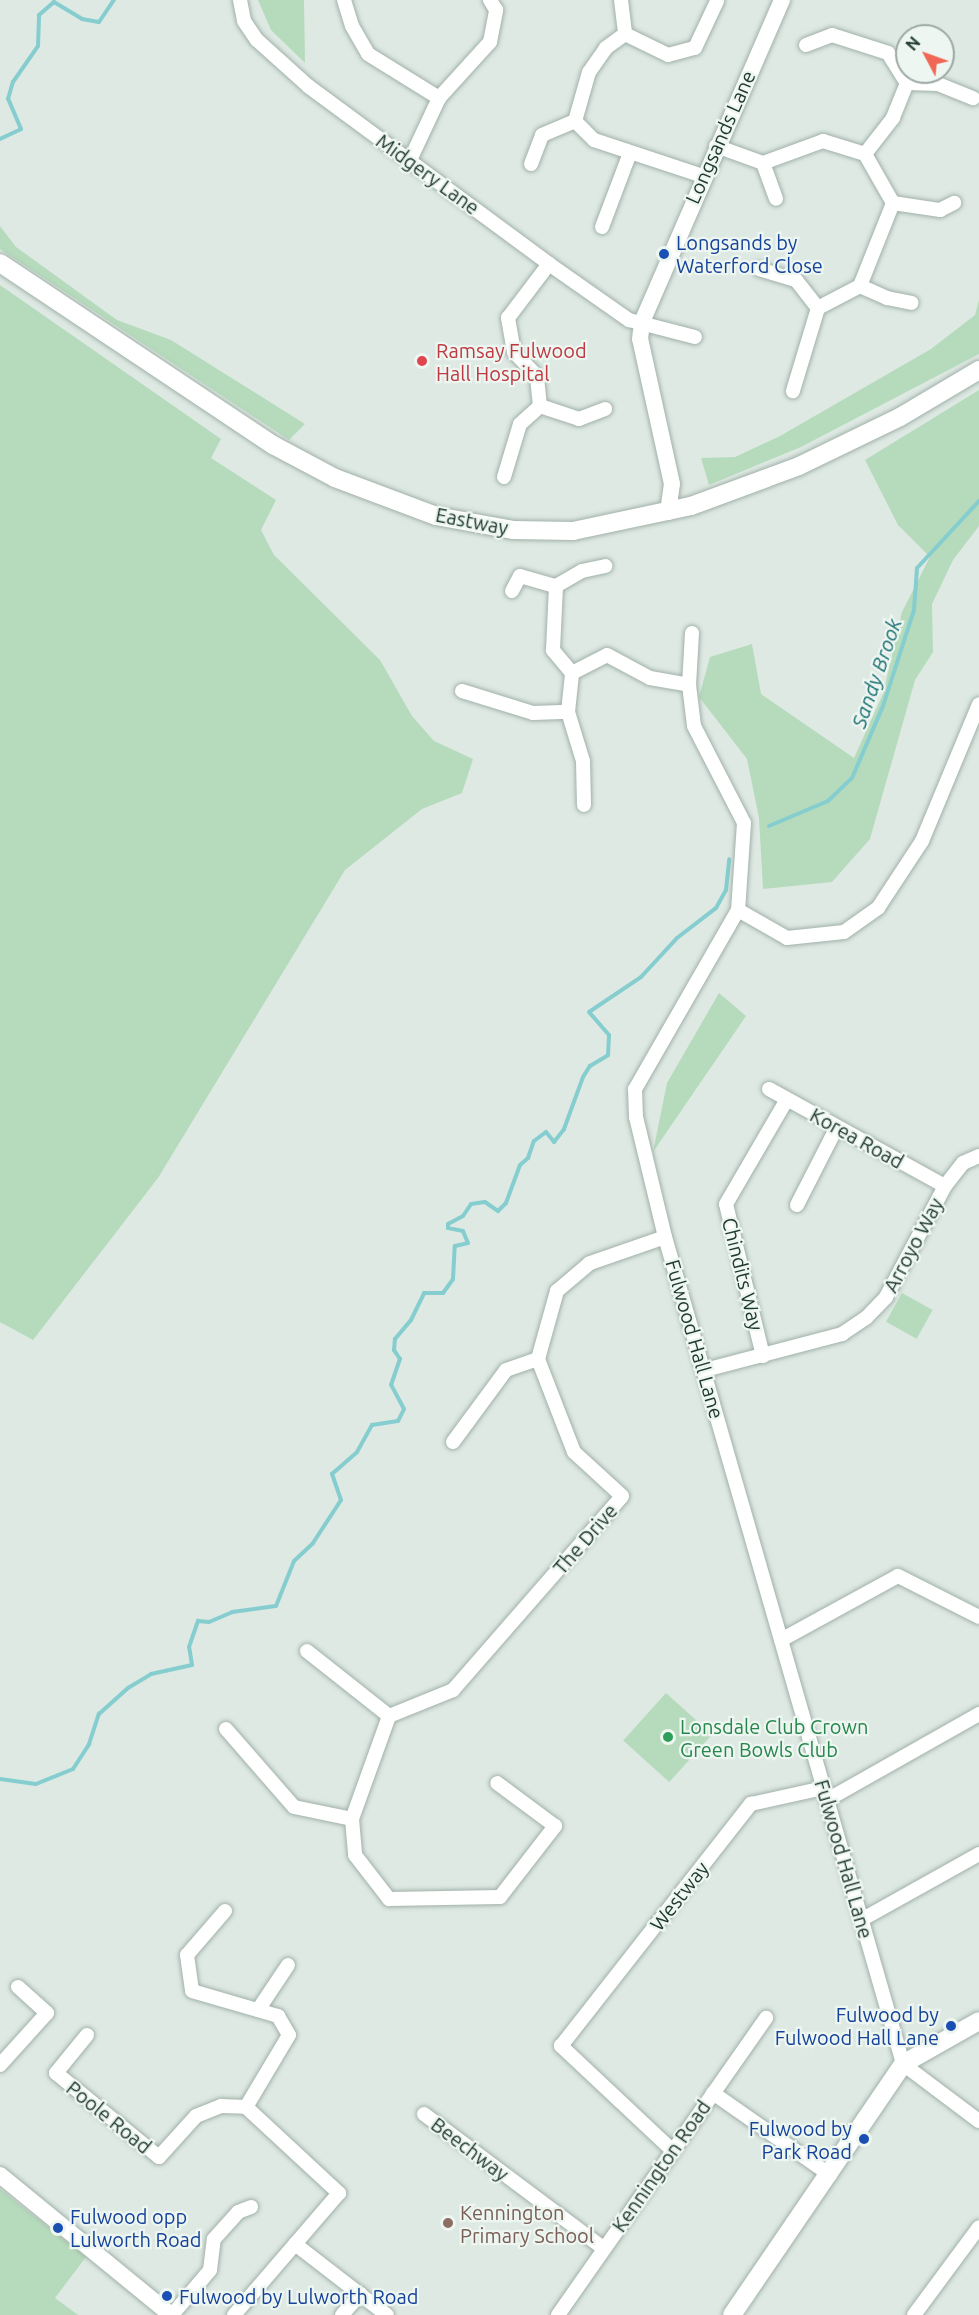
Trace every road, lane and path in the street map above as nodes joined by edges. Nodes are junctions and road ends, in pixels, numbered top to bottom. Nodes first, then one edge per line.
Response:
1 (240, 0) edge
2 (344, 0) edge
3 (490, 0) edge
4 (621, 0) edge
5 (782, 0) edge
6 (717, 1) edge
7 (625, 34) junction
8 (806, 45) dead end
9 (895, 64) edge
10 (907, 84) edge
11 (938, 84) edge
12 (439, 98) junction
13 (973, 98) dead end
14 (575, 121) junction
15 (716, 146) junction
16 (630, 153) junction
17 (865, 154) junction
18 (410, 160) junction
19 (763, 163) junction
20 (531, 164) dead end
21 (703, 176) junction
22 (776, 199) dead end
23 (893, 202) junction
24 (954, 203) dead end
25 (602, 227) dead end
26 (0, 263) edge
27 (549, 264) junction
28 (759, 269) dead end
29 (860, 286) junction
30 (912, 303) dead end
31 (818, 308) junction
32 (642, 322) junction
33 (695, 337) dead end
34 (979, 370) edge
35 (793, 391) dead end
36 (540, 406) junction
37 (605, 409) dead end
38 (504, 477) dead end
39 (672, 484) junction
40 (691, 506) junction
41 (668, 512) junction
42 (605, 566) dead end
43 (556, 586) junction
44 (512, 591) dead end
45 (692, 633) dead end
46 (572, 673) junction
47 (689, 685) junction
48 (462, 691) dead end
49 (979, 704) edge
50 (568, 712) junction
51 (584, 804) dead end
52 (738, 910) junction
53 (769, 1089) dead end
54 (787, 1099) junction
55 (837, 1127) junction
56 (979, 1156) edge
57 (945, 1186) junction
58 (797, 1205) dead end
59 (664, 1238) junction
60 (763, 1356) junction
61 (538, 1359) junction
62 (705, 1370) junction
63 (453, 1442) dead end
64 (979, 1617) edge
65 (781, 1640) junction
66 (307, 1651) dead end
67 (979, 1714) edge
68 (389, 1716) junction
69 (226, 1729) dead end
70 (497, 1783) dead end
71 (825, 1794) junction
72 (352, 1819) junction
73 (979, 1854) edge
74 (225, 1911) dead end
75 (861, 1920) junction
76 (288, 1965) dead end
77 (18, 1987) dead end
78 (258, 2010) junction
79 (766, 2018) dead end
80 (979, 2021) edge
81 (87, 2035) dead end
82 (903, 2064) junction
83 (0, 2065) edge
84 (713, 2093) junction
85 (246, 2107) junction
86 (424, 2114) dead end
87 (979, 2121) edge
88 (673, 2151) junction
89 (0, 2175) edge
90 (830, 2175) junction
91 (251, 2207) dead end
92 (979, 2227) edge
93 (295, 2244) junction
94 (603, 2248) junction
95 (360, 2294) junction
96 (171, 2315) edge
97 (234, 2315) edge
98 (342, 2315) edge
99 (387, 2315) edge
100 (558, 2315) edge
101 (732, 2315) edge
102 (914, 2315) edge

1 - 18 street, Midgery Lane
2 - 12 street
3 - 12 street
4 - 7 street
5 - 15 street, Longsands Lane
6 - 7 street
7 - 14 street
8 - 9 street
10 - 17 street
11 - 13 street
12 - 18 street
14 - 16 street
14 - 20 street
15 - 19 street
15 - 21 street, Longsands Lane
16 - 21 street
16 - 25 street
17 - 19 street
17 - 23 street
18 - 27 street, Midgery Lane
19 - 22 street
21 - 32 street, Longsands Lane
23 - 24 street
23 - 29 street
26 - 41 main road, Eastway
27 - 32 street, Midgery Lane
27 - 36 street
28 - 31 street
29 - 30 street
29 - 31 street
31 - 35 street
32 - 33 street, Midgery Lane
32 - 39 street, Longsands Lane
34 - 40 main road, Eastway
36 - 37 street
36 - 38 street
39 - 40 street, Longsands Lane
39 - 41 street, Longsands Lane
40 - 41 main road, Eastway
42 - 43 street
43 - 44 street
43 - 46 street
45 - 47 street, Fulwood Hall Lane
46 - 47 street
46 - 50 street
47 - 52 street, Fulwood Hall Lane
48 - 50 street
49 - 52 street
50 - 51 street
52 - 59 street, Fulwood Hall Lane
53 - 54 street, Korea Road
54 - 55 street, Korea Road
54 - 60 street, Chindits Way
55 - 57 street, Korea Road
55 - 58 street
56 - 57 street, Arroyo Way
57 - 60 street, Arroyo Way
59 - 61 street
59 - 62 street, Fulwood Hall Lane
60 - 62 street, Arroyo Way
61 - 63 street
61 - 68 street, The Drive
62 - 65 street, Fulwood Hall Lane
64 - 65 street
65 - 71 street, Fulwood Hall Lane
66 - 68 street
67 - 71 street, Westway
68 - 72 street
69 - 72 street
70 - 72 street
71 - 75 street, Fulwood Hall Lane
71 - 88 street, Westway
73 - 75 street
74 - 78 street
75 - 82 street, Fulwood Hall Lane
76 - 78 street
77 - 83 street
78 - 85 street
79 - 84 street, Kennington Road
80 - 82 main road
81 - 85 street, Poole Road
82 - 87 street
82 - 90 main road
84 - 88 street, Kennington Road
84 - 90 street
85 - 93 street
86 - 94 street, Beechway
88 - 94 street, Kennington Road
89 - 96 street
90 - 101 main road
91 - 96 street
92 - 102 street
93 - 95 street
93 - 97 street
94 - 100 street, Kennington Road
95 - 98 street
95 - 99 street

